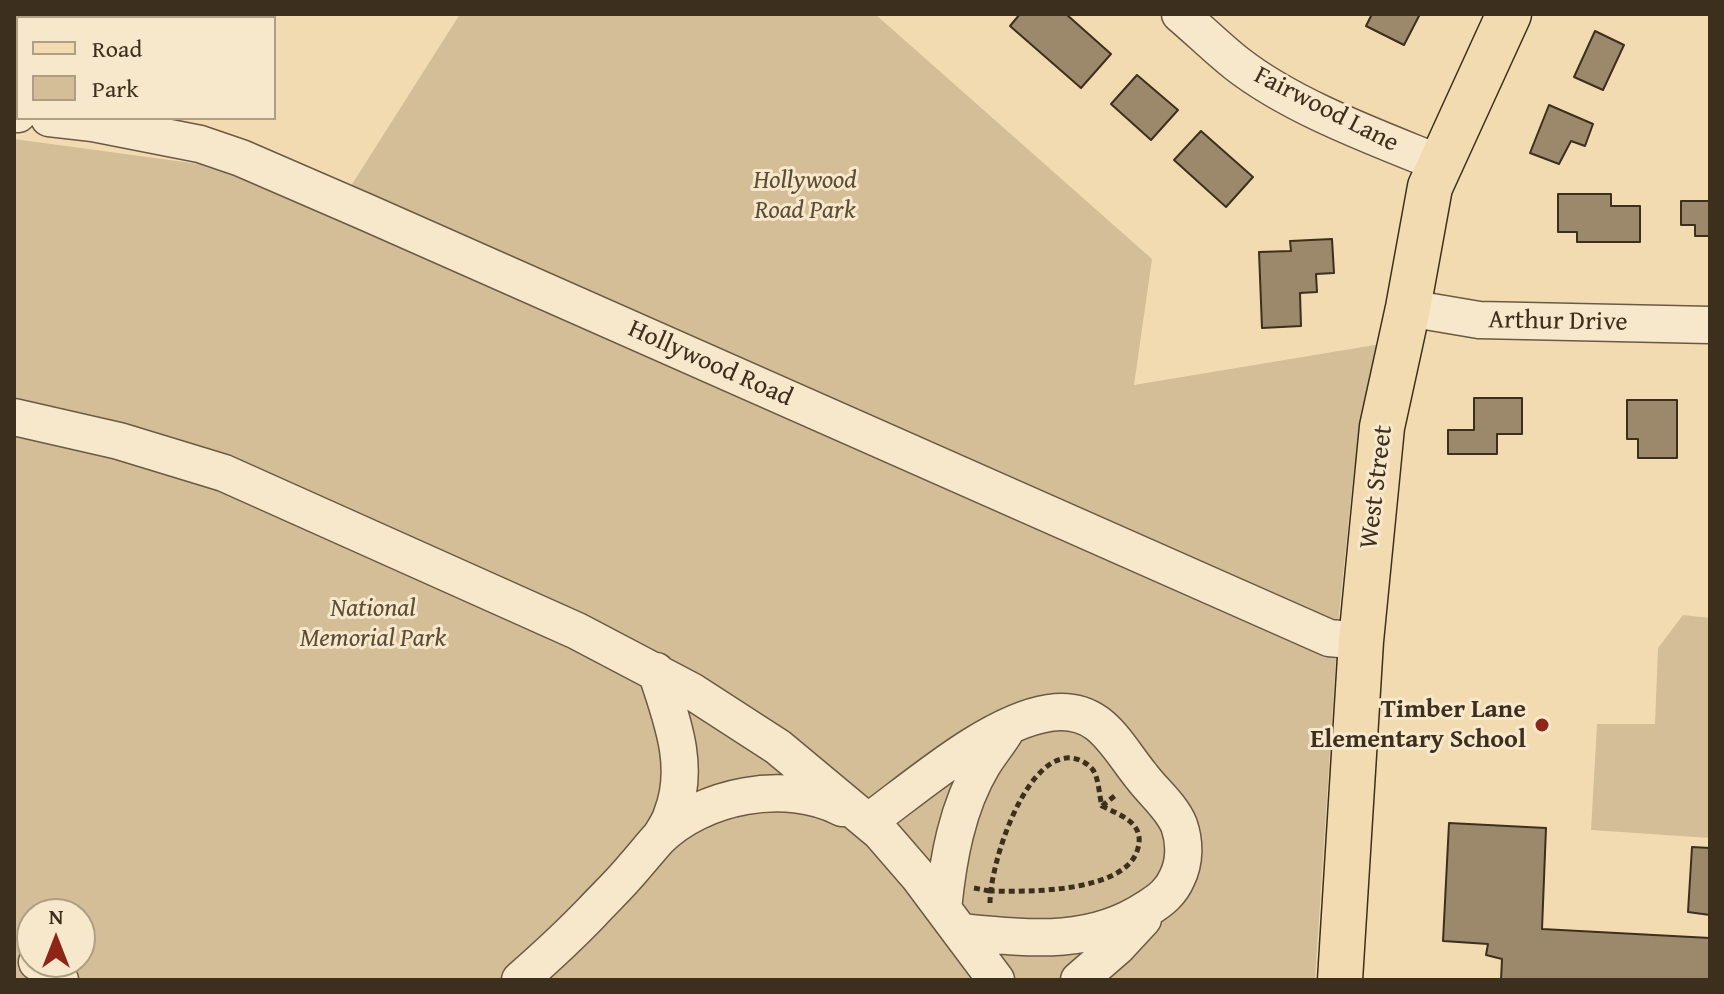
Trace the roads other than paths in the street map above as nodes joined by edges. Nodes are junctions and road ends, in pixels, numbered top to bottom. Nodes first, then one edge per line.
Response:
1 (1180, 14) edge
2 (1509, 14) edge
3 (79, 120) edge
4 (210, 120) edge
5 (140, 124) edge
6 (241, 158) junction
7 (1441, 164) junction
8 (1408, 308) junction
9 (1710, 325) edge
10 (14, 417) edge
11 (1361, 641) junction
12 (656, 671) junction
13 (1008, 727) junction
14 (868, 822) junction
15 (659, 838) junction
16 (1160, 900) junction
17 (951, 920) junction
18 (520, 980) edge
19 (996, 980) edge
20 (1079, 980) edge
21 (1340, 980) edge

1 - 7 street, Fairwood Lane
2 - 7 main road, West Street
3 - 5 street, Hollywood Road
4 - 6 street
5 - 6 street, Hollywood Road
6 - 11 street, Hollywood Road
7 - 8 main road, West Street
8 - 9 street, Arthur Drive
8 - 11 main road, West Street
10 - 12 street
11 - 21 main road, West Street
12 - 14 street
12 - 15 street
13 - 14 street
13 - 16 street
13 - 17 street
14 - 15 street
14 - 17 street
15 - 18 street
16 - 17 street
16 - 20 street
17 - 19 street

